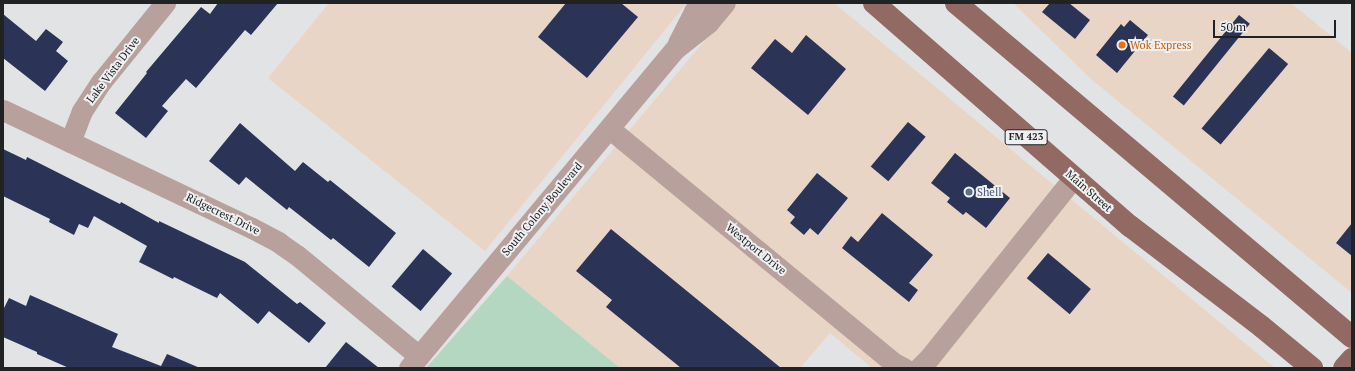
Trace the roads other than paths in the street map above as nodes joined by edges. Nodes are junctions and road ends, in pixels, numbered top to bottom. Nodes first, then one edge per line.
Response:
1 (165, 3) edge
2 (700, 3) edge
3 (725, 3) edge
4 (874, 3) edge
5 (956, 3) edge
6 (675, 49) junction
7 (3, 110) edge
8 (610, 129) junction
9 (70, 142) junction
10 (1073, 178) junction
11 (1352, 337) edge
12 (1352, 359) edge
13 (414, 362) edge
14 (904, 368) edge
15 (919, 368) edge
16 (1312, 368) edge
17 (1344, 368) edge

1 - 9 street, Lake Vista Drive
2 - 6 street, South Colony Boulevard
3 - 6 street, South Colony Boulevard
4 - 10 main road, Main Street / FM 423
5 - 11 main road
6 - 8 street, South Colony Boulevard
7 - 9 street, Ridgecrest Drive
8 - 13 street, South Colony Boulevard
8 - 14 street, Westport Drive
9 - 13 street, Ridgecrest Drive
10 - 15 street
10 - 16 main road, Main Street / FM 423
12 - 17 main road

